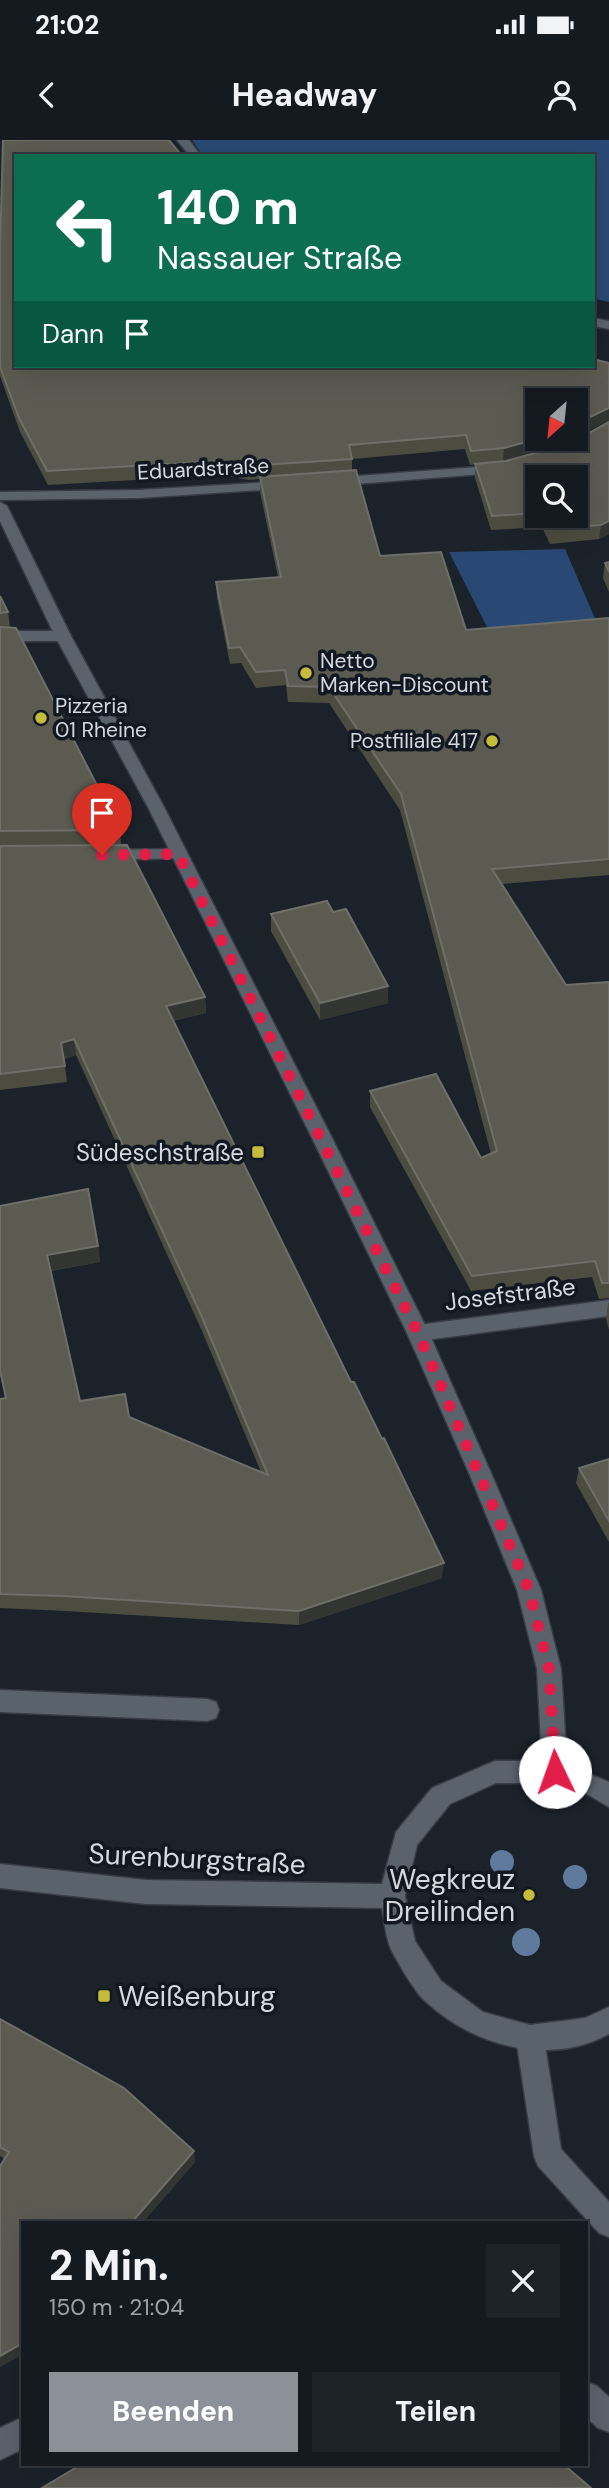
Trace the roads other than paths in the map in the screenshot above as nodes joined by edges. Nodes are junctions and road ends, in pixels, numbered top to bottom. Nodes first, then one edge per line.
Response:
1 (183, 140) edge
2 (194, 154) edge
3 (515, 465) edge
4 (0, 496) edge
5 (0, 506) edge
6 (0, 636) edge
7 (63, 636) junction
8 (178, 854) junction
9 (82, 855) edge
10 (609, 1308) edge
11 (418, 1333) junction
12 (0, 1701) edge
13 (207, 1710) dead end
14 (555, 1772) junction
15 (609, 1796) edge
16 (0, 1875) edge
17 (392, 1896) junction
18 (609, 2020) edge
19 (530, 2038) junction
20 (609, 2224) edge
21 (588, 2400) edge
22 (609, 2417) edge
23 (21, 2433) edge
24 (0, 2445) edge

1 - 2 main road
3 - 4 main road, Eduardstraße
5 - 7 main road
6 - 7 main road
7 - 8 main road
8 - 9 main road
8 - 11 main road
10 - 11 main road, Josefstraße
11 - 14 main road
12 - 13 main road
14 - 15 main road
14 - 17 main road
16 - 17 main road, Surenburgstraße
17 - 19 main road
18 - 19 main road
19 - 20 main road
21 - 22 main road
23 - 24 main road

